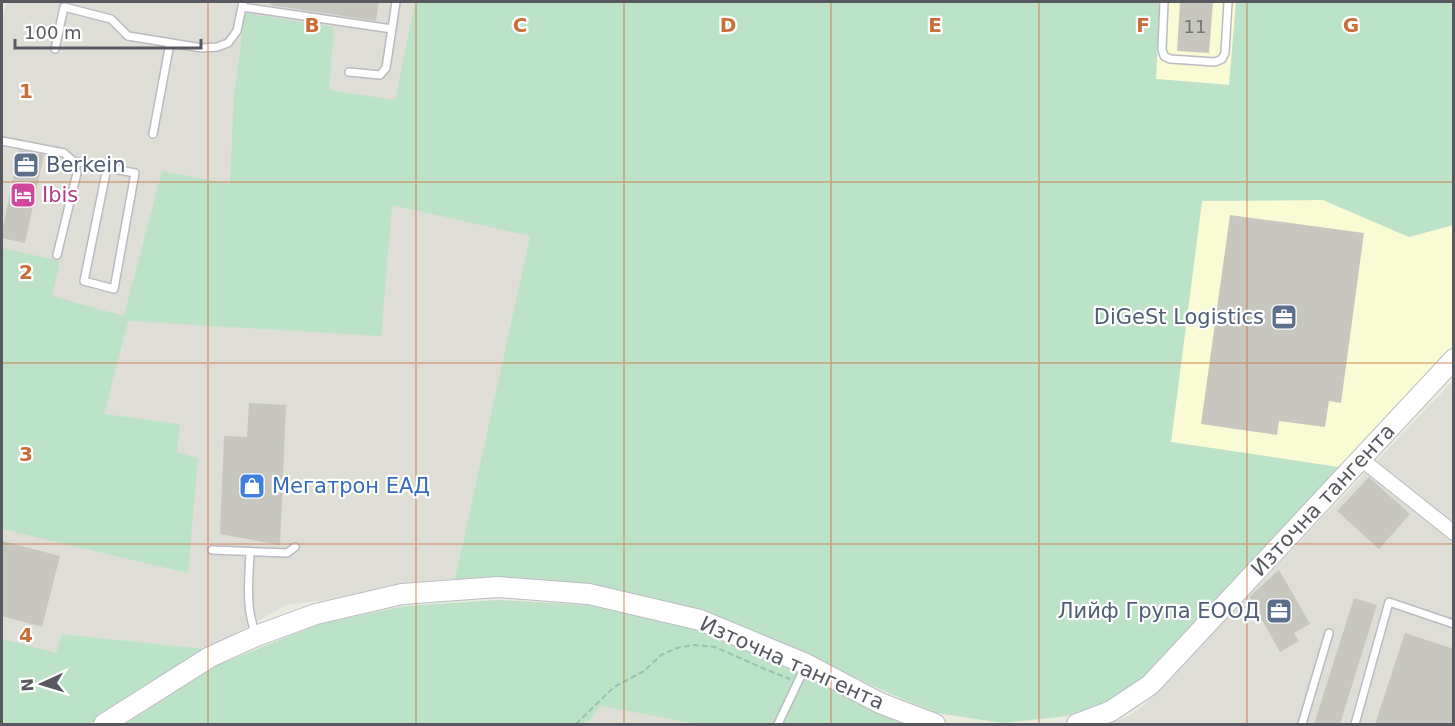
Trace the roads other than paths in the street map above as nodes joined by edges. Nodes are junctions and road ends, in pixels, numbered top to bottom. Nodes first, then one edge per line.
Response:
1 (396, 2) edge
2 (1164, 2) edge
3 (1228, 2) edge
4 (242, 4) edge
5 (392, 29) junction
6 (170, 43) junction
7 (55, 49) dead end
8 (348, 72) dead end
9 (153, 134) dead end
10 (3, 141) edge
11 (2, 151) edge
12 (73, 161) junction
13 (107, 168) junction
14 (57, 255) dead end
15 (1454, 359) edge
16 (1362, 459) junction
17 (1454, 533) edge
18 (295, 547) dead end
19 (212, 550) dead end
20 (250, 552) junction
21 (1454, 624) edge
22 (1329, 633) dead end
23 (256, 636) junction
24 (802, 672) junction
25 (104, 724) edge
26 (778, 724) edge
27 (935, 724) edge
28 (1077, 724) edge
29 (1302, 724) edge
30 (1355, 724) edge

1 - 5 lane
2 - 3 lane
4 - 5 lane
4 - 6 lane
5 - 8 lane
6 - 7 lane
6 - 9 lane
10 - 11 lane
10 - 12 lane
12 - 13 lane
12 - 14 lane
13 - 13 lane
15 - 16 street, Източна тангента
16 - 17 street
16 - 28 street, Източна тангента
18 - 20 lane
19 - 20 lane
20 - 23 lane
21 - 30 lane
22 - 29 lane
23 - 24 street, Източна тангента
23 - 25 street, Източна тангента
24 - 26 lane
24 - 27 street, Източна тангента

